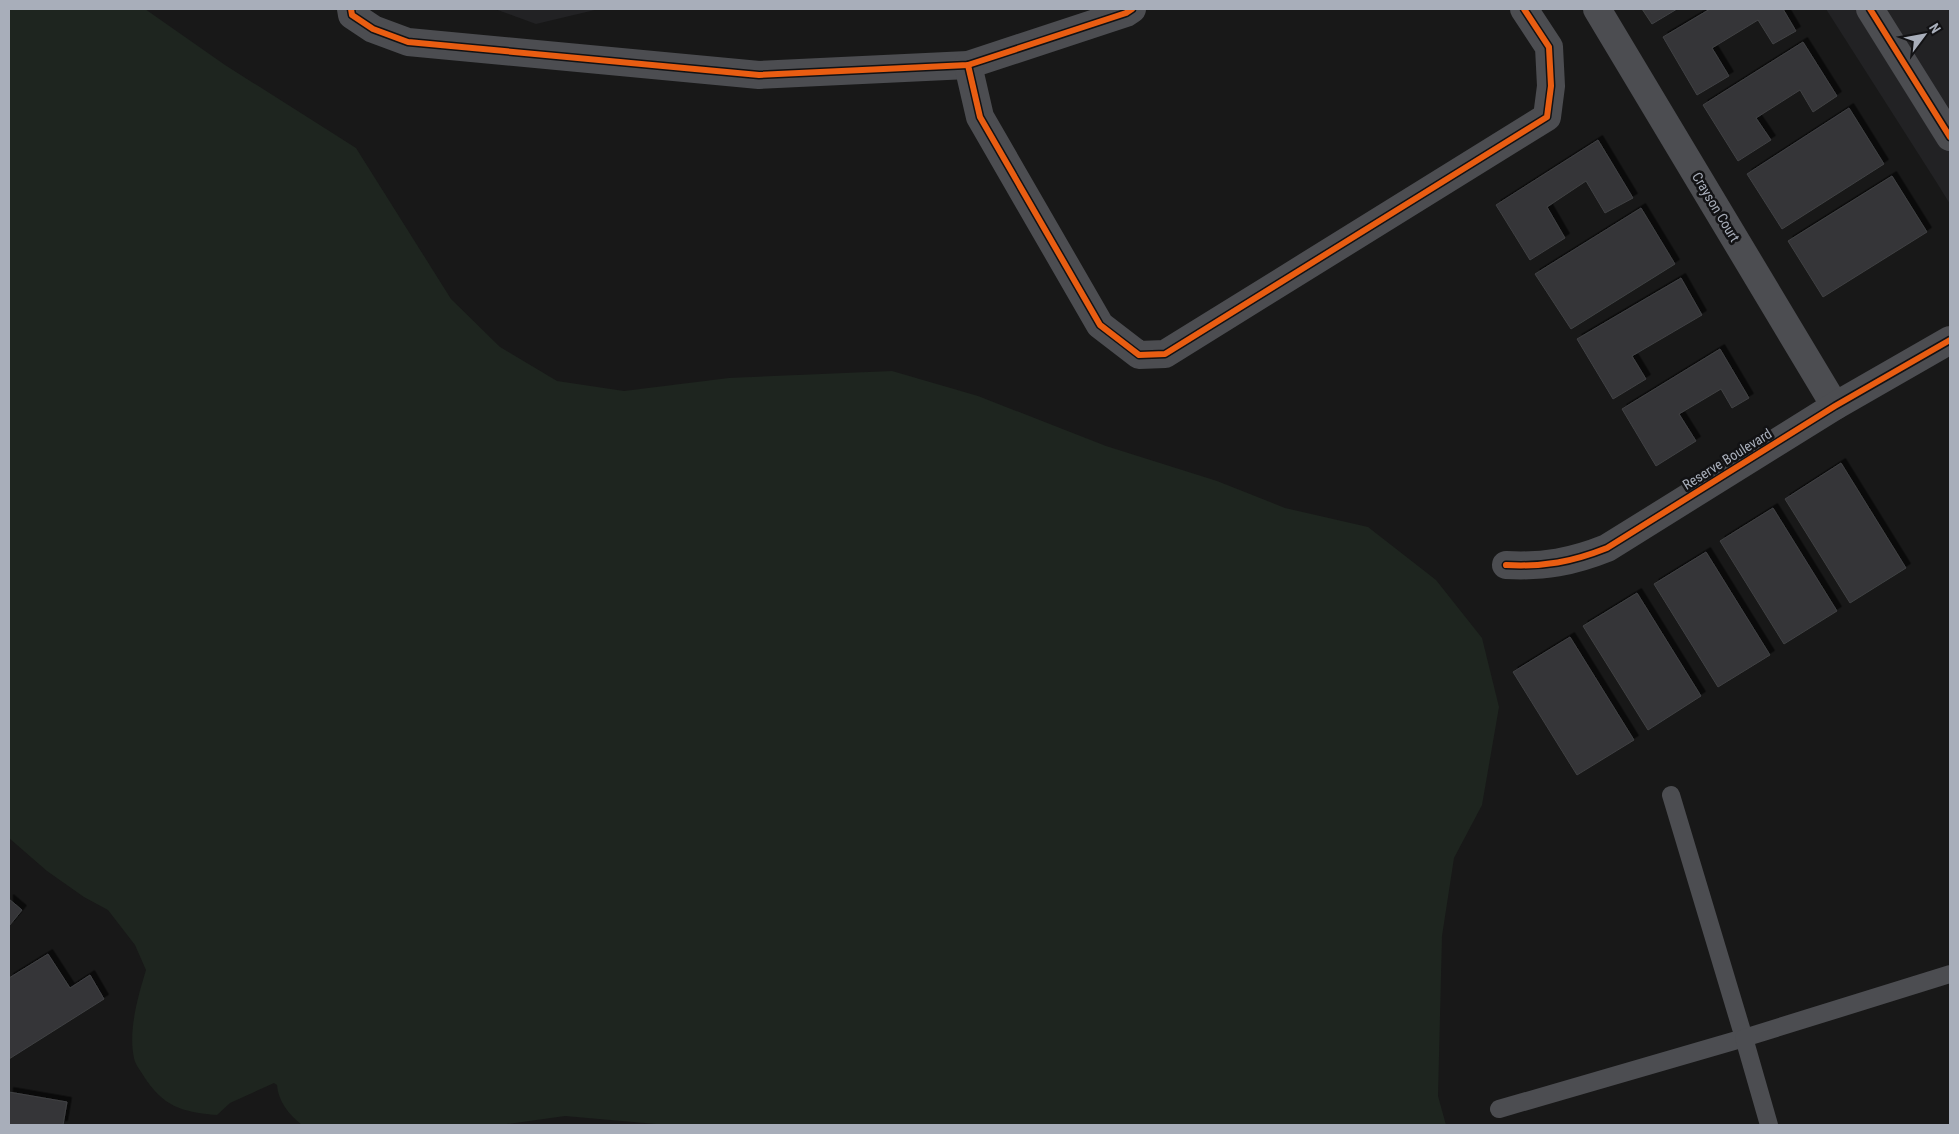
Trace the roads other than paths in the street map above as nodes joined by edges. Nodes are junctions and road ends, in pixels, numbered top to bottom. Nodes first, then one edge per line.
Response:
1 (351, 9) edge
2 (1132, 9) edge
3 (1524, 9) edge
4 (1597, 9) edge
5 (1870, 9) edge
6 (968, 65) junction
7 (1950, 136) edge
8 (1950, 340) edge
9 (1835, 406) junction
10 (1506, 565) dead end
11 (1671, 795) dead end
12 (1950, 974) edge
13 (1744, 1038) junction
14 (1499, 1109) dead end
15 (1769, 1125) edge

1 - 6 street
2 - 6 street
3 - 6 street
4 - 9 street, Crayson Court
5 - 7 street
8 - 9 street, Reserve Boulevard
9 - 10 street, Reserve Boulevard
11 - 13 lane
12 - 13 lane
13 - 14 lane
13 - 15 lane

